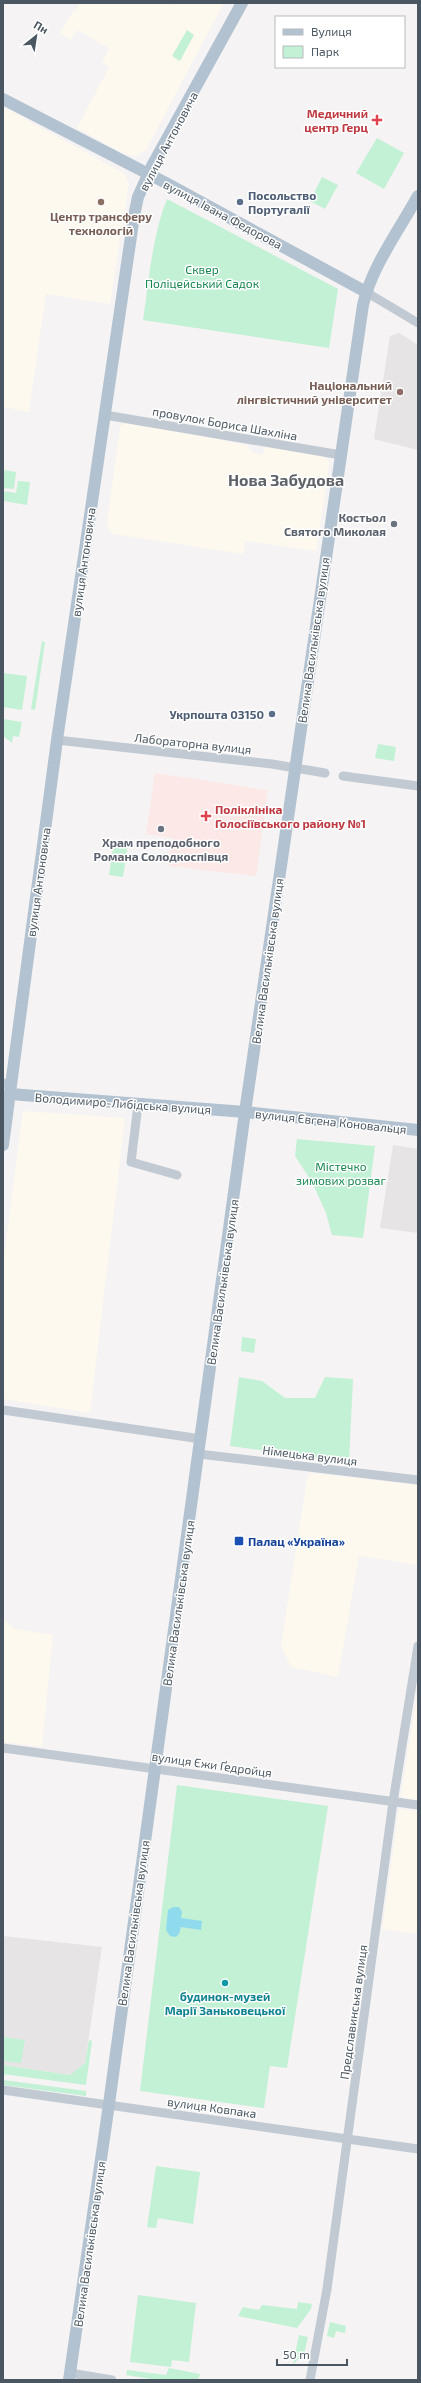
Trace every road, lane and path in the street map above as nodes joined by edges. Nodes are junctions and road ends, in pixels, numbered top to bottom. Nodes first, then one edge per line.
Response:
1 (242, 3) edge
2 (3, 99) edge
3 (148, 174) junction
4 (418, 196) edge
5 (366, 292) junction
6 (418, 323) edge
7 (105, 414) junction
8 (340, 455) junction
9 (57, 740) junction
10 (295, 768) junction
11 (325, 773) dead end
12 (343, 776) dead end
13 (418, 786) edge
14 (7, 1090) edge
15 (138, 1104) junction
16 (245, 1112) junction
17 (418, 1130) edge
18 (3, 1145) edge
19 (177, 1174) dead end
20 (3, 1410) edge
21 (201, 1439) junction
22 (199, 1454) junction
23 (418, 1480) edge
24 (418, 1646) edge
25 (3, 1748) edge
26 (154, 1767) junction
27 (393, 1802) junction
28 (418, 1805) edge
29 (3, 2090) edge
30 (109, 2104) junction
31 (348, 2138) junction
32 (418, 2148) edge
33 (70, 2377) edge
34 (112, 2380) edge
35 (310, 2380) edge

1 - 3 main road, вулиця Антоновича
2 - 3 main road, вулиця Івана Федорова
3 - 5 main road, вулиця Івана Федорова
3 - 7 main road, вулиця Антоновича
4 - 5 main road, Велика Васильківська вулиця
5 - 6 street, вулиця Івана Федорова
5 - 8 main road, Велика Васильківська вулиця
7 - 8 street, провулок Бориса Шахліна
7 - 9 main road, вулиця Антоновича
8 - 10 main road, Велика Васильківська вулиця
9 - 10 street, Лабораторна вулиця
9 - 14 main road, вулиця Антоновича
10 - 11 street, Лабораторна вулиця
10 - 16 main road, Велика Васильківська вулиця
12 - 13 street
14 - 15 main road, Володимиро-Либідська вулиця
14 - 18 main road, вулиця Антоновича
15 - 16 main road, Володимиро-Либідська вулиця
15 - 19 street
16 - 17 main road, вулиця Євгена Коновальця
16 - 21 main road, Велика Васильківська вулиця
20 - 21 street
21 - 22 main road, Велика Васильківська вулиця
22 - 23 street, Німецька вулиця
22 - 26 main road, Велика Васильківська вулиця
24 - 27 street, Предславинська вулиця
25 - 26 street, вулиця Єжи Ґедройця
26 - 27 street, вулиця Єжи Ґедройця
26 - 30 main road, Велика Васильківська вулиця
27 - 28 street, вулиця Єжи Ґедройця
27 - 31 street, Предславинська вулиця
29 - 30 street, вулиця Ковпака
30 - 31 street, вулиця Ковпака
30 - 33 main road, Велика Васильківська вулиця
31 - 32 street, вулиця Ковпака
31 - 35 street, Предславинська вулиця
33 - 34 street

